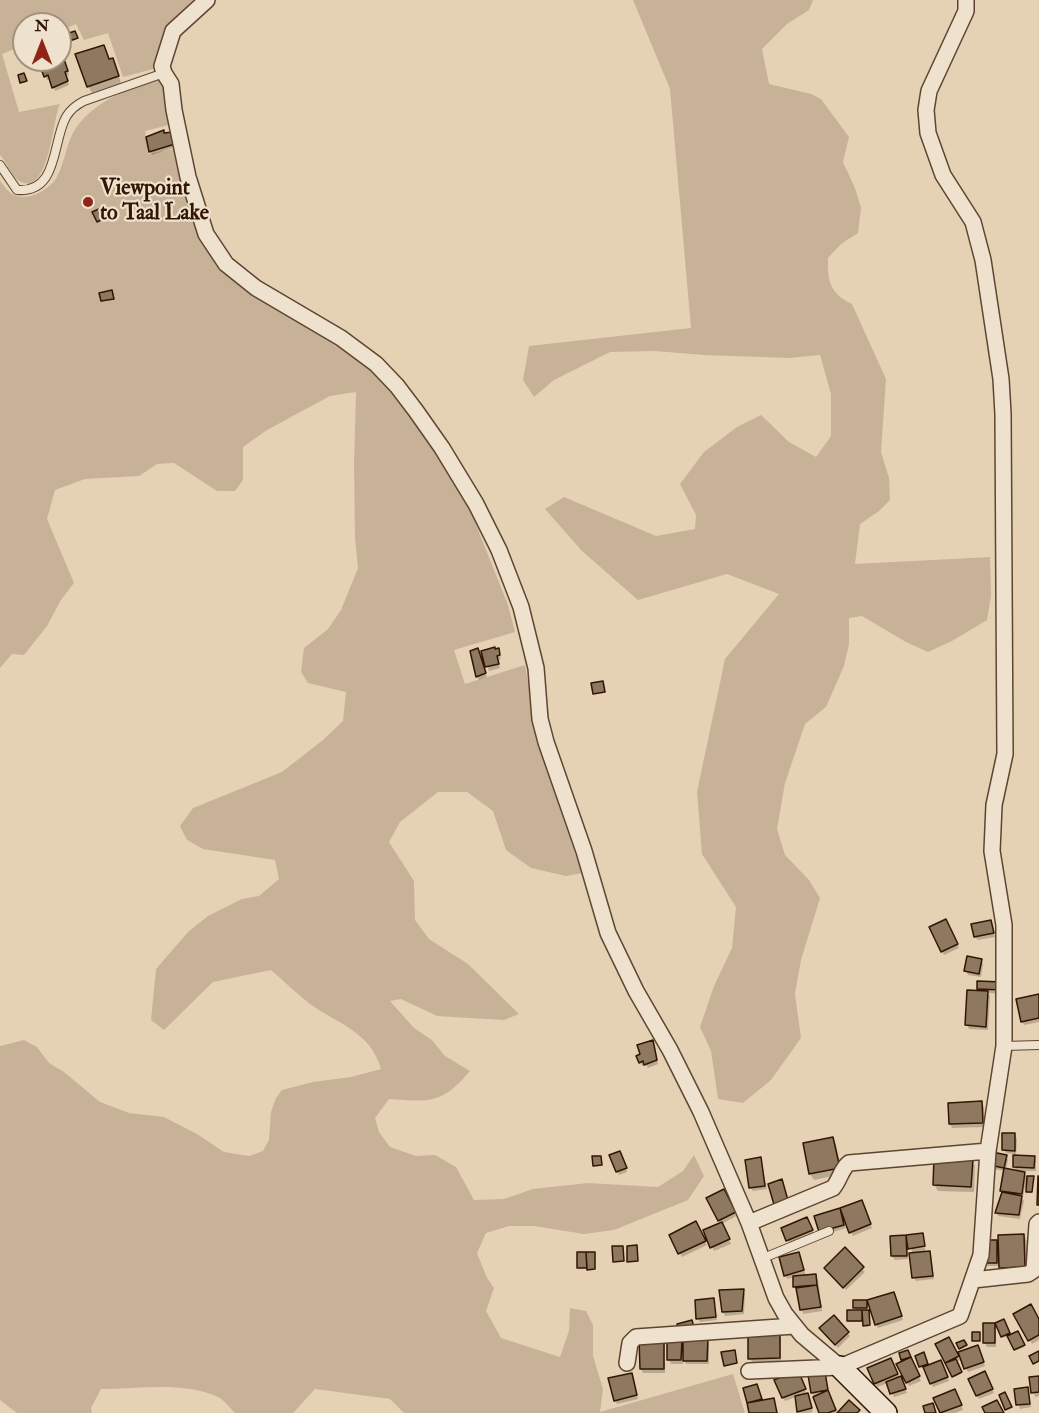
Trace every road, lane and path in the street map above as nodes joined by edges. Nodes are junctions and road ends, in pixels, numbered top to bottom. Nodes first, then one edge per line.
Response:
1 (207, 0) edge
2 (966, 0) edge
3 (164, 73) junction
4 (0, 165) edge
5 (1039, 1045) edge
6 (1004, 1046) junction
7 (988, 1150) junction
8 (1039, 1222) edge
9 (748, 1223) junction
10 (830, 1231) dead end
11 (761, 1259) junction
12 (972, 1280) junction
13 (794, 1326) junction
14 (627, 1363) dead end
15 (840, 1367) junction
16 (749, 1371) dead end
17 (886, 1413) edge

1 - 3 street
2 - 6 street
3 - 4 lane
3 - 9 street
5 - 6 lane
6 - 7 street
7 - 9 street
7 - 12 street
8 - 12 street
9 - 11 street
10 - 11 lane
11 - 13 street
12 - 15 street
13 - 14 street
13 - 15 street
15 - 16 street
15 - 17 street

